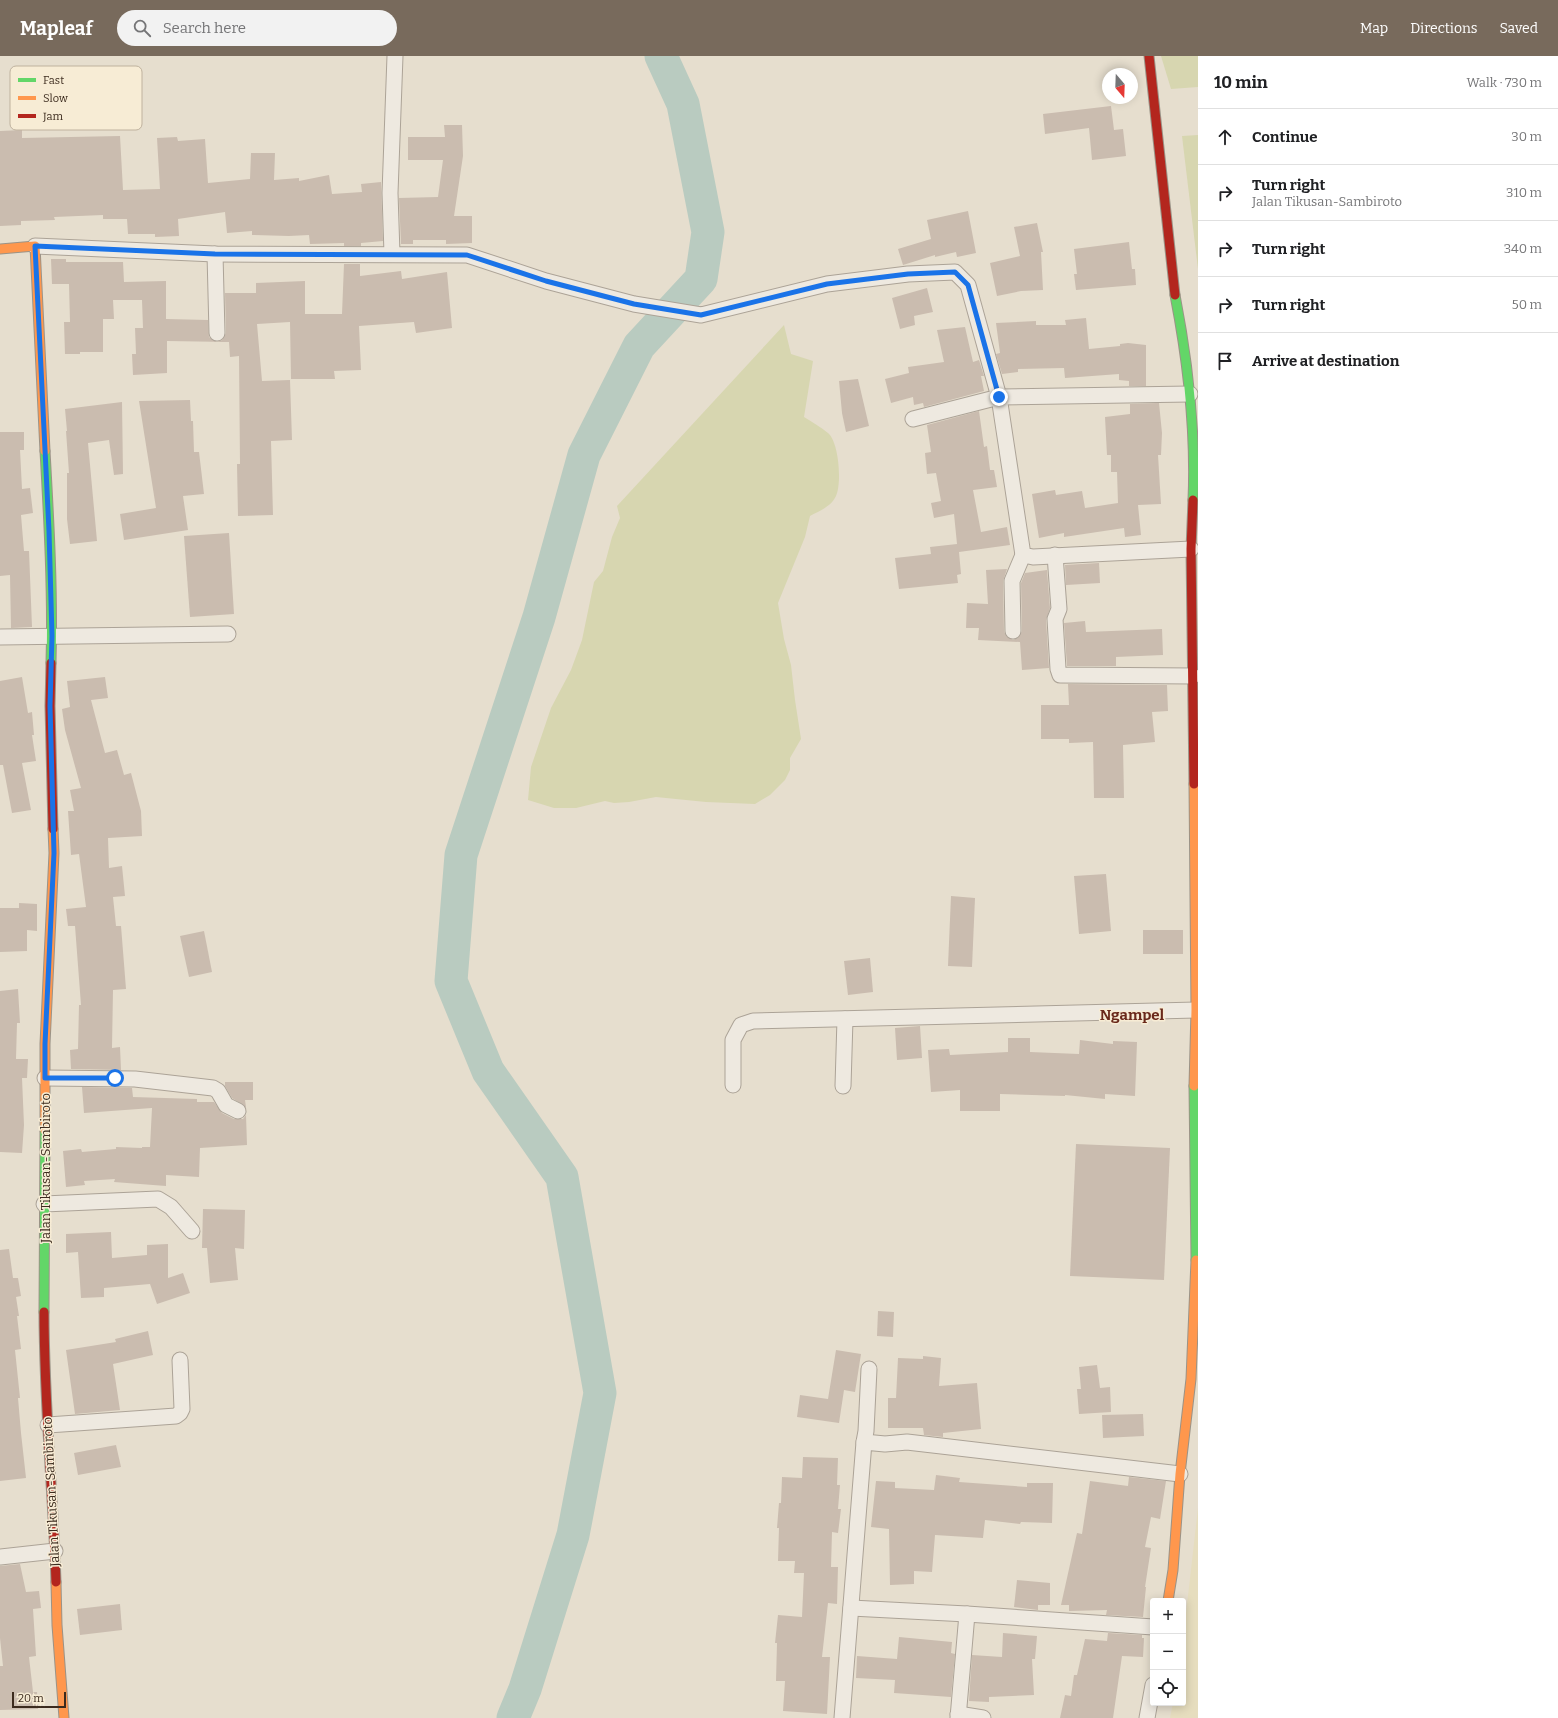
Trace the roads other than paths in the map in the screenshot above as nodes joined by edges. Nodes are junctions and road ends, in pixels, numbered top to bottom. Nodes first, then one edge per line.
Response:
1 (395, 56) edge
2 (1149, 56) edge
3 (35, 246) junction
4 (0, 249) edge
5 (215, 254) junction
6 (392, 254) junction
7 (217, 333) dead end
8 (1190, 394) junction
9 (999, 397) junction
10 (913, 419) dead end
11 (1191, 549) junction
12 (1023, 555) junction
13 (1055, 556) junction
14 (1013, 631) dead end
15 (228, 634) dead end
16 (52, 636) junction
17 (0, 637) edge
18 (1193, 676) junction
19 (1197, 959) edge
20 (1196, 1010) junction
21 (845, 1019) junction
22 (45, 1078) junction
23 (733, 1085) dead end
24 (843, 1086) dead end
25 (238, 1111) dead end
26 (1196, 1114) edge
27 (44, 1204) junction
28 (192, 1231) dead end
29 (180, 1360) dead end
30 (869, 1369) dead end
31 (48, 1425) junction
32 (864, 1442) junction
33 (1180, 1474) junction
34 (55, 1551) junction
35 (0, 1557) edge
36 (1168, 1598) edge
37 (851, 1608) junction
38 (967, 1614) junction
39 (1150, 1627) edge
40 (1150, 1702) edge
41 (958, 1716) edge
42 (64, 1718) edge
43 (842, 1718) edge
44 (983, 1718) edge
45 (1147, 1718) edge

1 - 6 street
2 - 8 street
3 - 4 street
3 - 5 street
3 - 16 street, Jalan Tikusan-Sambiroto
5 - 6 street
5 - 7 street
6 - 9 street
8 - 9 street
8 - 11 street
9 - 10 street
9 - 12 street
11 - 13 street
11 - 18 street
12 - 13 street
12 - 14 street
13 - 18 street
15 - 16 street
16 - 17 street
16 - 22 street, Jalan Tikusan-Sambiroto
18 - 19 street
19 - 20 street
20 - 21 street
20 - 26 street
21 - 23 street
21 - 24 street
22 - 25 street
22 - 27 street, Jalan Tikusan-Sambiroto
26 - 33 street
27 - 28 street
27 - 31 street, Jalan Tikusan-Sambiroto
29 - 31 street
30 - 32 street
31 - 34 street, Jalan Tikusan-Sambiroto
32 - 33 street
32 - 37 street
33 - 36 street
34 - 35 street
34 - 42 street, Jalan Tikusan-Sambiroto
37 - 38 street
37 - 43 street
38 - 39 street
38 - 41 street
40 - 45 street
41 - 44 street

